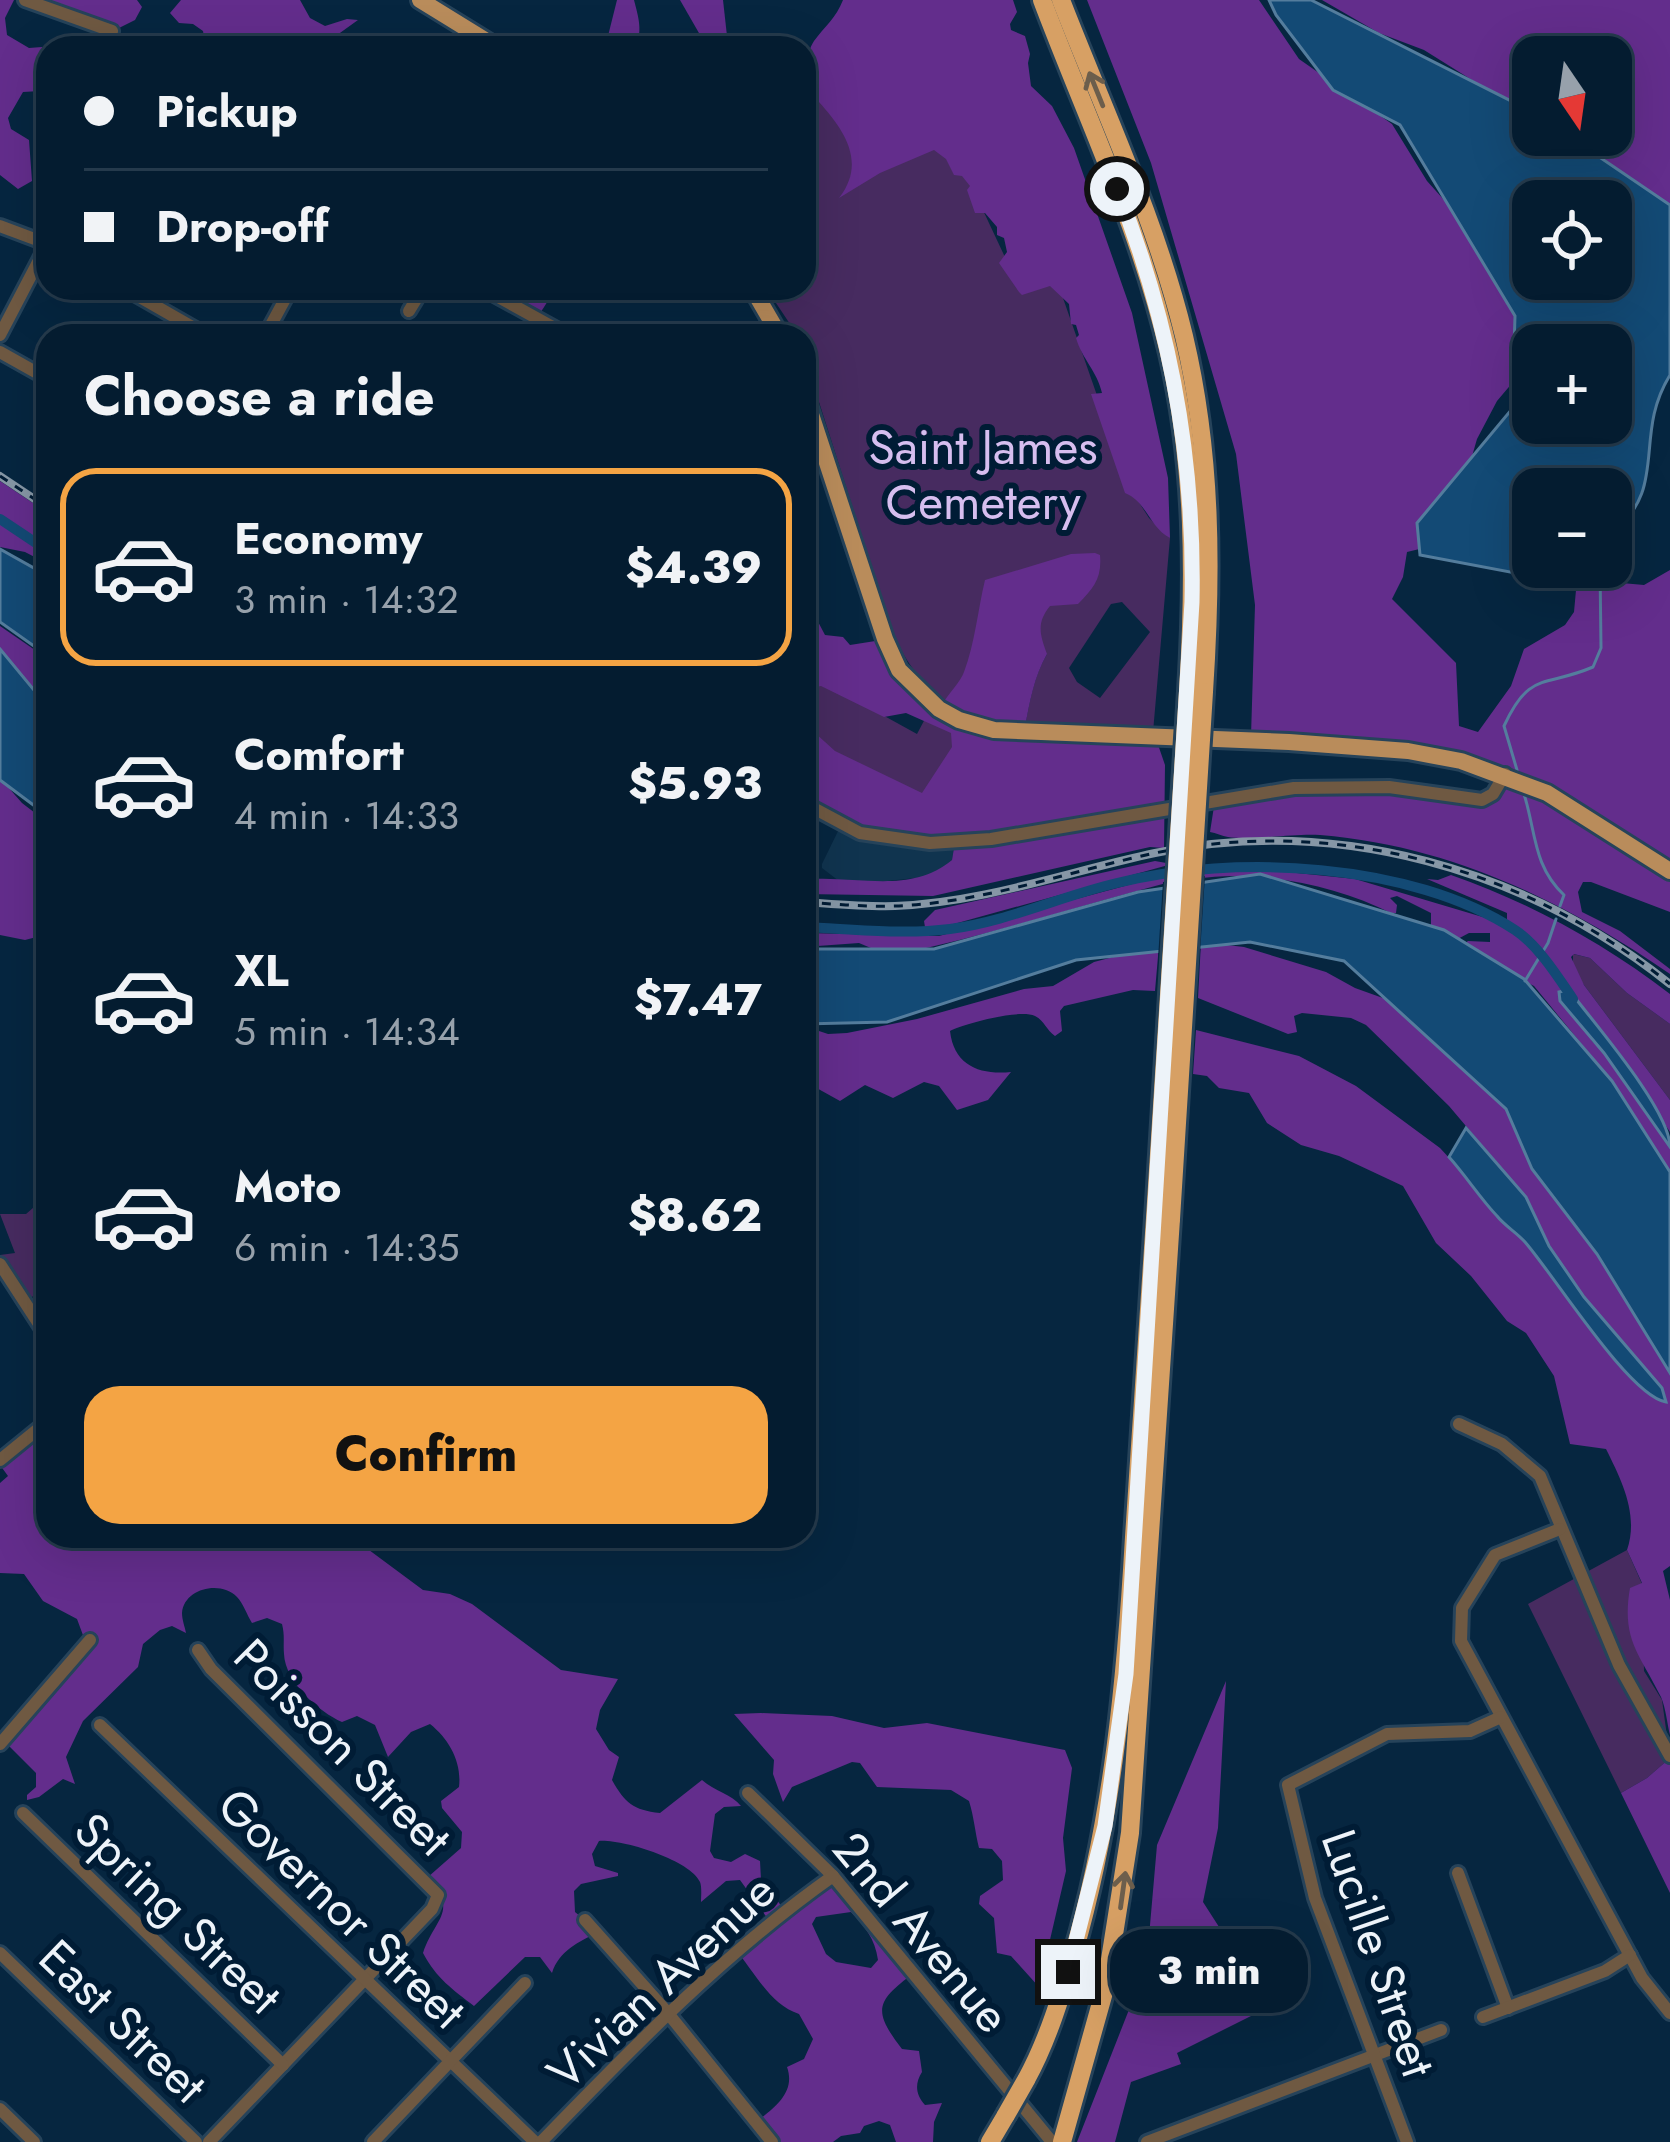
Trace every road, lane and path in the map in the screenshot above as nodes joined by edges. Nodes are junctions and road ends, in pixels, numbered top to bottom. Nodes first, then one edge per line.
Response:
1 (25, 0) edge
2 (420, 0) edge
3 (1042, 0) edge
4 (1061, 0) edge
5 (112, 31) dead end
6 (478, 36) edge
7 (0, 226) edge
8 (36, 240) edge
9 (36, 267) edge
10 (145, 300) edge
11 (416, 300) edge
12 (504, 300) edge
13 (410, 311) dead end
14 (187, 324) edge
15 (547, 324) edge
16 (0, 335) edge
17 (0, 352) edge
18 (36, 372) edge
19 (816, 454) edge
20 (1196, 691) junction
21 (1505, 774) junction
22 (816, 810) edge
23 (1670, 871) edge
24 (1163, 1218) junction
25 (0, 1264) edge
26 (36, 1320) edge
27 (1460, 1424) dead end
28 (36, 1431) edge
29 (0, 1460) edge
30 (1560, 1529) junction
31 (91, 1640) dead end
32 (198, 1650) dead end
33 (1501, 1717) junction
34 (100, 1725) dead end
35 (0, 1744) edge
36 (1670, 1756) edge
37 (748, 1793) dead end
38 (22, 1814) dead end
39 (1458, 1873) dead end
40 (832, 1876) junction
41 (584, 1920) dead end
42 (0, 1953) edge
43 (1630, 1955) junction
44 (365, 1980) junction
45 (525, 1983) dead end
46 (1508, 2008) junction
47 (667, 2012) junction
48 (1670, 2014) edge
49 (1483, 2017) dead end
50 (1441, 2030) dead end
51 (1375, 2057) junction
52 (451, 2062) junction
53 (283, 2065) junction
54 (0, 2109) edge
55 (1065, 2134) edge
56 (34, 2142) edge
57 (196, 2142) edge
58 (209, 2142) edge
59 (373, 2142) edge
60 (538, 2142) edge
61 (772, 2142) edge
62 (990, 2142) edge
63 (1052, 2142) edge
64 (1147, 2142) edge
65 (1407, 2142) edge

1 - 5 street
2 - 6 main road
3 - 20 highway
20 -> 4 highway
7 - 8 street
9 - 16 street
10 - 14 street
11 - 13 street
12 - 15 street
17 - 18 street
19 - 21 main road
20 - 24 highway, bridge
21 - 22 street
21 - 23 main road
55 -> 24 highway
24 - 62 highway, bridge
25 - 26 street
27 - 30 street
28 - 29 street
30 - 33 street
30 - 36 street
31 - 35 street
32 - 44 street, Poisson Street
33 - 43 street
33 - 51 street, Lucille Street
34 - 44 street, Governor Street
37 - 40 street, 2nd Avenue
38 - 53 street, Spring Street
39 - 46 street
40 - 47 street, Vivian Avenue
40 - 63 street, 2nd Avenue
41 - 47 street
42 - 57 street, East Street
43 - 46 street
43 - 48 street
44 - 52 street, Governor Street
44 - 53 street
45 - 52 street
46 - 49 street
47 - 60 street, Vivian Avenue
47 - 61 street
50 - 51 street
51 - 64 street
51 - 65 street, Lucille Street
52 - 59 street
52 - 60 street, Governor Street
53 - 58 street
54 - 56 street

